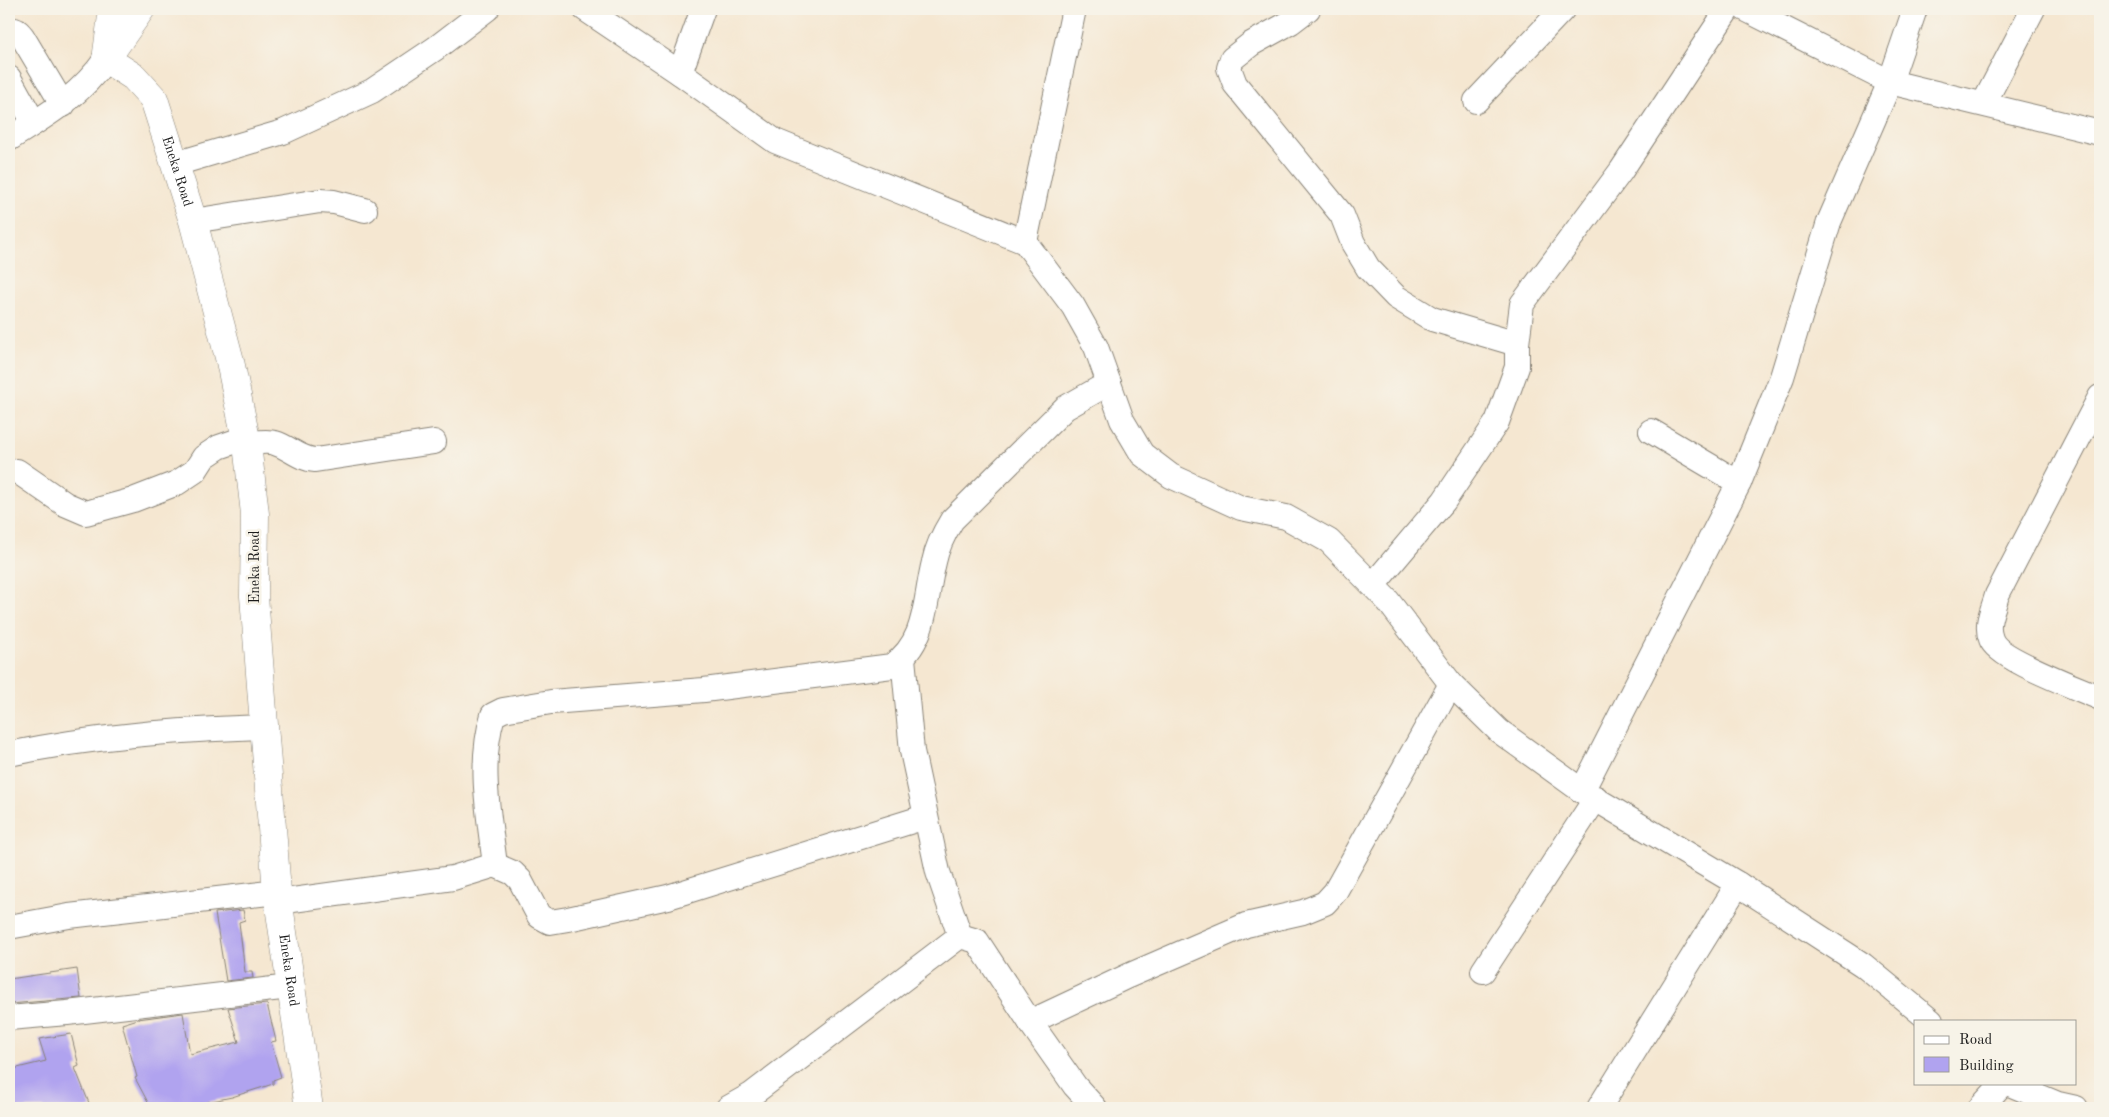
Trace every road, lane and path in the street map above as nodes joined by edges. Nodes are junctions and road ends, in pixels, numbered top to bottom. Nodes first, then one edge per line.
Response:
1 (113, 9) edge
2 (140, 9) edge
3 (487, 9) edge
4 (585, 9) edge
5 (703, 9) edge
6 (1074, 9) edge
7 (1563, 9) edge
8 (1728, 9) edge
9 (1746, 9) edge
10 (1915, 9) edge
11 (2033, 9) edge
12 (1293, 13) edge
13 (9, 31) edge
14 (106, 59) junction
15 (680, 73) junction
16 (9, 78) edge
17 (1890, 82) junction
18 (1476, 101) dead end
19 (1984, 104) junction
20 (62, 105) junction
21 (34, 123) junction
22 (2100, 133) edge
23 (9, 139) edge
24 (175, 164) junction
25 (365, 210) dead end
26 (193, 221) junction
27 (1024, 242) junction
28 (1517, 344) junction
29 (1109, 383) junction
30 (2100, 397) edge
31 (1651, 431) dead end
32 (246, 441) junction
33 (434, 442) dead end
34 (17, 471) dead end
35 (1738, 483) junction
36 (1374, 584) junction
37 (903, 658) junction
38 (1451, 684) junction
39 (2100, 698) edge
40 (263, 727) junction
41 (9, 754) edge
42 (1589, 795) junction
43 (925, 817) junction
44 (495, 865) junction
45 (1738, 884) junction
46 (278, 897) junction
47 (9, 927) edge
48 (960, 936) junction
49 (1483, 971) dead end
50 (290, 987) junction
51 (9, 1018) edge
52 (1930, 1020) edge
53 (1030, 1022) junction
54 (2002, 1084) edge
55 (2009, 1084) edge
56 (754, 1102) edge
57 (309, 1108) edge
58 (728, 1108) edge
59 (1095, 1108) edge
60 (1599, 1108) edge
61 (1980, 1108) edge
62 (2076, 1108) edge

1 - 14 main road
2 - 14 main road
3 - 24 street
4 - 15 street
5 - 15 street
6 - 27 street
7 - 18 street
8 - 28 street
9 - 17 street
10 - 17 street
11 - 19 street
12 - 28 street
13 - 20 street
14 - 20 street
14 - 24 main road, Eneka Road
15 - 27 street
16 - 21 street
17 - 19 street
17 - 35 street
19 - 22 street
20 - 21 street
21 - 23 street
24 - 26 main road, Eneka Road
25 - 26 street
26 - 32 main road, Eneka Road
27 - 29 street
28 - 36 street
29 - 36 street
29 - 37 street
30 - 39 street
31 - 35 street
32 - 33 street
32 - 34 street
32 - 40 main road, Eneka Road
35 - 42 street
36 - 38 street
37 - 43 street
37 - 44 street
38 - 42 street
38 - 53 street
40 - 41 street
40 - 46 main road, Eneka Road
42 - 45 street
42 - 49 street
43 - 44 street
43 - 48 street
44 - 46 street
45 - 52 street
45 - 60 street
46 - 47 street
46 - 50 main road, Eneka Road
48 - 53 street
48 - 56 street
50 - 51 street
50 - 57 main road, Eneka Road
53 - 59 street
54 - 61 street
55 - 62 street
56 - 58 street

